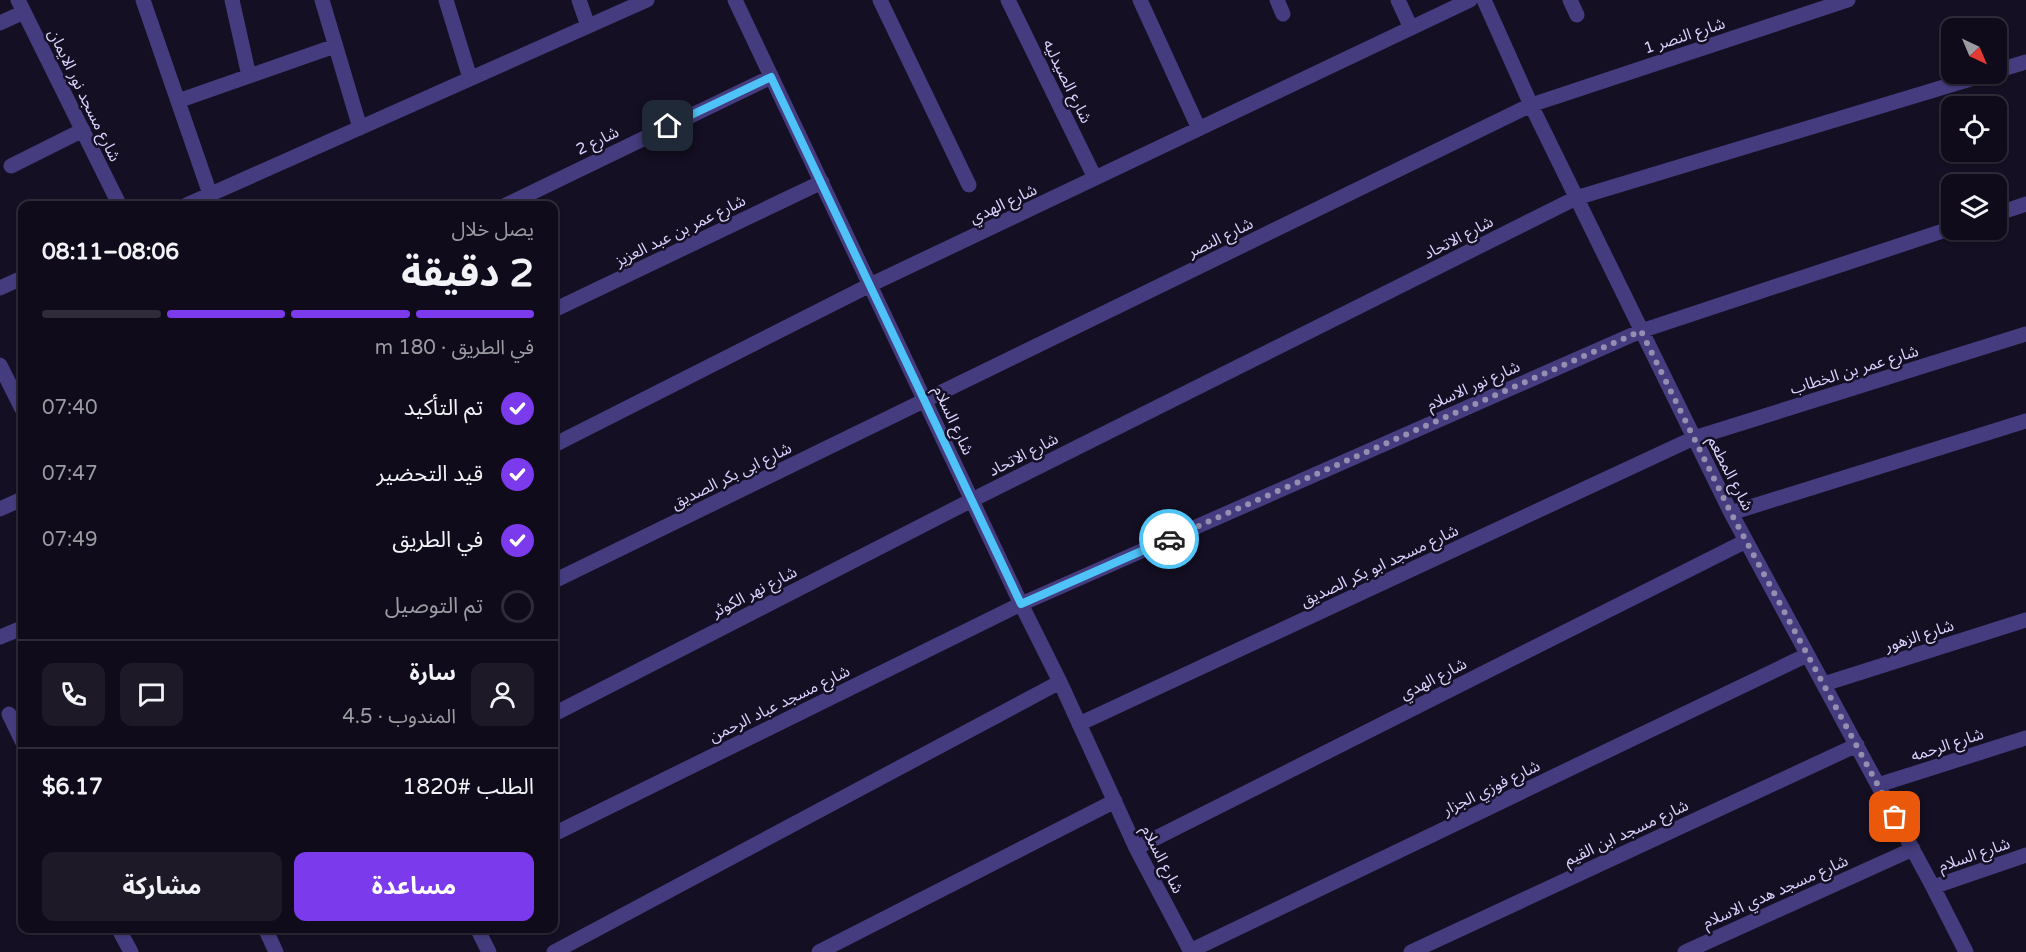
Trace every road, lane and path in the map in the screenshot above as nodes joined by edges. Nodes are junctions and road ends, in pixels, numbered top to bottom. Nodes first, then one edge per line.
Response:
1 (143, 0) edge
2 (231, 0) edge
3 (322, 0) edge
4 (446, 0) edge
5 (579, 0) edge
6 (647, 0) edge
7 (735, 0) edge
8 (880, 0) edge
9 (1008, 0) edge
10 (1140, 0) edge
11 (1398, 0) edge
12 (1470, 0) edge
13 (1484, 0) edge
14 (1570, 0) edge
15 (1848, 0) edge
16 (21, 6) edge
17 (1577, 15) dead end
18 (0, 23) edge
19 (588, 26) junction
20 (1411, 28) junction
21 (336, 46) junction
22 (2026, 62) edge
23 (2007, 68) edge
24 (249, 76) junction
25 (771, 77) junction
26 (470, 78) junction
27 (1954, 84) edge
28 (178, 101) junction
29 (1531, 105) junction
30 (360, 128) junction
31 (1199, 129) junction
32 (83, 130) junction
33 (11, 166) dead end
34 (1095, 178) junction
35 (822, 182) junction
36 (969, 185) dead end
37 (210, 194) junction
38 (1576, 198) junction
39 (118, 201) edge
40 (195, 201) edge
41 (514, 201) edge
42 (2026, 204) edge
43 (2007, 210) edge
44 (1941, 232) edge
45 (18, 280) edge
46 (870, 285) junction
47 (0, 288) edge
48 (558, 308) edge
49 (1641, 331) junction
50 (2026, 334) edge
51 (0, 365) edge
52 (18, 401) edge
53 (925, 401) junction
54 (2026, 421) edge
55 (1694, 438) junction
56 (558, 443) edge
57 (972, 500) junction
58 (18, 501) edge
59 (0, 510) edge
60 (1731, 513) junction
61 (1746, 541) junction
62 (558, 579) edge
63 (1021, 604) junction
64 (2026, 620) edge
65 (18, 630) edge
66 (0, 637) edge
67 (1807, 655) junction
68 (1060, 682) junction
69 (1824, 684) junction
70 (558, 712) edge
71 (10, 714) edge
72 (1079, 724) junction
73 (18, 732) edge
74 (2026, 738) edge
75 (1857, 746) junction
76 (1878, 785) junction
77 (1115, 801) junction
78 (558, 832) edge
79 (1136, 848) junction
80 (1913, 849) junction
81 (2026, 855) edge
82 (1933, 887) junction
83 (121, 933) edge
84 (267, 933) edge
85 (480, 933) edge
86 (131, 952) edge
87 (276, 952) edge
88 (489, 952) edge
89 (554, 952) edge
90 (819, 952) edge
91 (1190, 952) edge
92 (1411, 952) edge
93 (1685, 952) edge
94 (1966, 952) edge

1 - 28 street
2 - 24 street
3 - 21 street
4 - 26 street
5 - 19 street
6 - 19 street
7 - 25 street, شارع السلام
8 - 36 street
9 - 34 street, شارع الصيدليه
10 - 31 street
11 - 20 street
12 - 20 street, شارع الهدي
13 - 29 street, شارع المطعم
14 - 17 street
15 - 29 street, شارع النصر 1
16 - 18 street
16 - 32 street, شارع مسجد نور الايمان
19 - 26 street
20 - 31 street, شارع الهدي
21 - 24 street
21 - 30 street
22 - 23 street
24 - 28 street
25 - 35 street, شارع السلام
25 - 41 street, شارع 2
26 - 30 street
27 - 38 street, شارع الاتحاد
28 - 37 street
29 - 38 street, شارع المطعم
29 - 53 street, شارع النصر
30 - 37 street
31 - 34 street, شارع الهدي
32 - 33 street
32 - 39 street, شارع مسجد نور الايمان
34 - 46 street, شارع الهدي
35 - 46 street, شارع السلام
35 - 48 street, شارع عمر بن عبد العزيز
37 - 40 street
38 - 49 street, شارع المطعم
38 - 57 street, شارع الاتحاد
42 - 43 street
44 - 49 street, شارع نور الاسلام
45 - 47 street
46 - 53 street, شارع السلام
46 - 56 street, شارع الهدي
49 - 55 street, شارع المطعم
49 - 63 street, شارع نور الاسلام
50 - 55 street, شارع عمر بن الخطاب
51 - 52 street
53 - 57 street, شارع السلام
53 - 62 street, شارع ابى بكر الصديق
54 - 60 street
55 - 60 street, شارع المطعم
55 - 72 street, شارع مسجد ابو بكر الصديق
57 - 63 street, شارع السلام
57 - 70 street, شارع نهر الكوثر
58 - 59 street
60 - 61 street, شارع المطعم
61 - 67 street, شارع المطعم
61 - 79 street, شارع الهدي
63 - 68 street, شارع السلام
63 - 78 street, شارع مسجد عباد الرحمن
64 - 69 street, شارع الزهور
65 - 66 street
67 - 69 street, شارع المطعم
67 - 91 street, شارع فوزي الجزار
68 - 72 street, شارع السلام
68 - 89 street
69 - 75 street, شارع المطعم
71 - 73 street
72 - 77 street, شارع السلام
74 - 76 street, شارع الرحمه
75 - 76 street, شارع المطعم
75 - 92 street, شارع مسجد ابن القيم
76 - 80 street, شارع المطعم
77 - 79 street, شارع السلام
77 - 90 street
79 - 91 street, شارع السلام
80 - 82 street, شارع المطعم
80 - 93 street, شارع مسجد هدي الاسلام
81 - 82 street, شارع السلام
82 - 94 street, شارع المطعم
83 - 86 street
84 - 87 street
85 - 88 street

